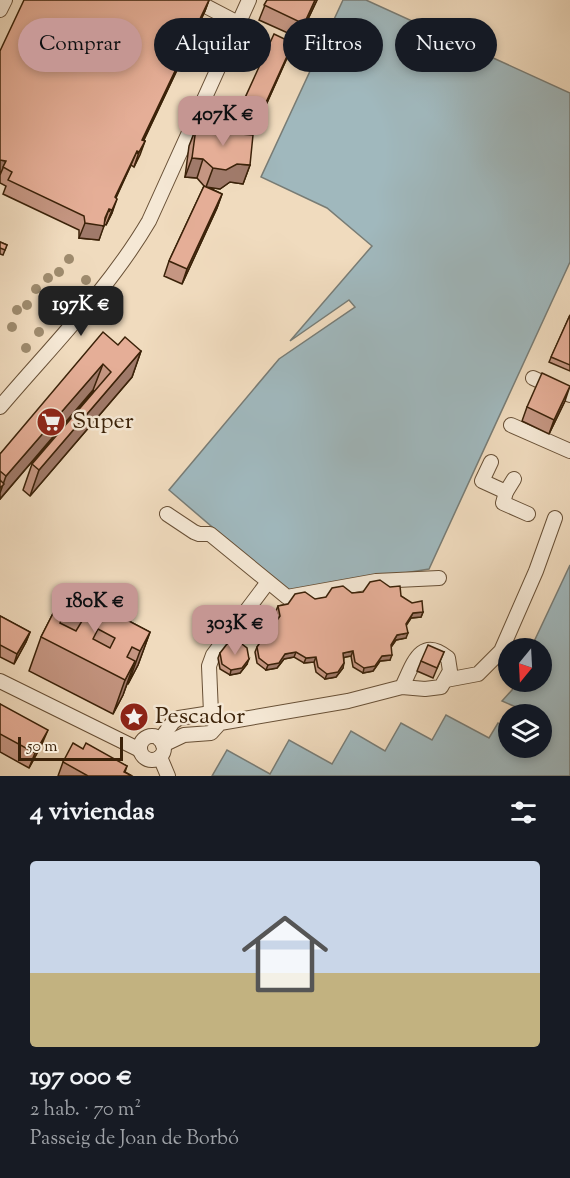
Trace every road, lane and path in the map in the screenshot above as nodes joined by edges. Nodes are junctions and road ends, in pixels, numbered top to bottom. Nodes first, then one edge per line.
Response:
1 (5, 0) edge
2 (195, 0) edge
3 (249, 0) edge
4 (0, 10) edge
5 (229, 18) edge
6 (240, 18) edge
7 (216, 72) edge
8 (533, 378) dead end
9 (570, 395) edge
10 (0, 407) edge
11 (511, 425) dead end
12 (570, 451) edge
13 (491, 462) dead end
14 (514, 479) dead end
15 (506, 492) junction
16 (167, 514) dead end
17 (528, 514) dead end
18 (555, 518) dead end
19 (439, 578) dead end
20 (268, 582) junction
21 (446, 680) junction
22 (0, 681) edge
23 (402, 687) junction
24 (216, 718) junction
25 (161, 747) junction
26 (140, 750) junction
27 (168, 776) edge

1 - 4 street
2 - 5 street
3 - 6 street
7 - 10 street
8 - 9 street
11 - 12 street
13 - 15 street
14 - 15 street
15 - 17 street
16 - 20 street
18 - 21 street
19 - 20 street
20 - 24 street
21 - 23 street
21 - 23 street
22 - 26 street
23 - 24 street
24 - 25 street
24 - 25 street
25 - 26 street
25 - 26 street
25 - 27 street

